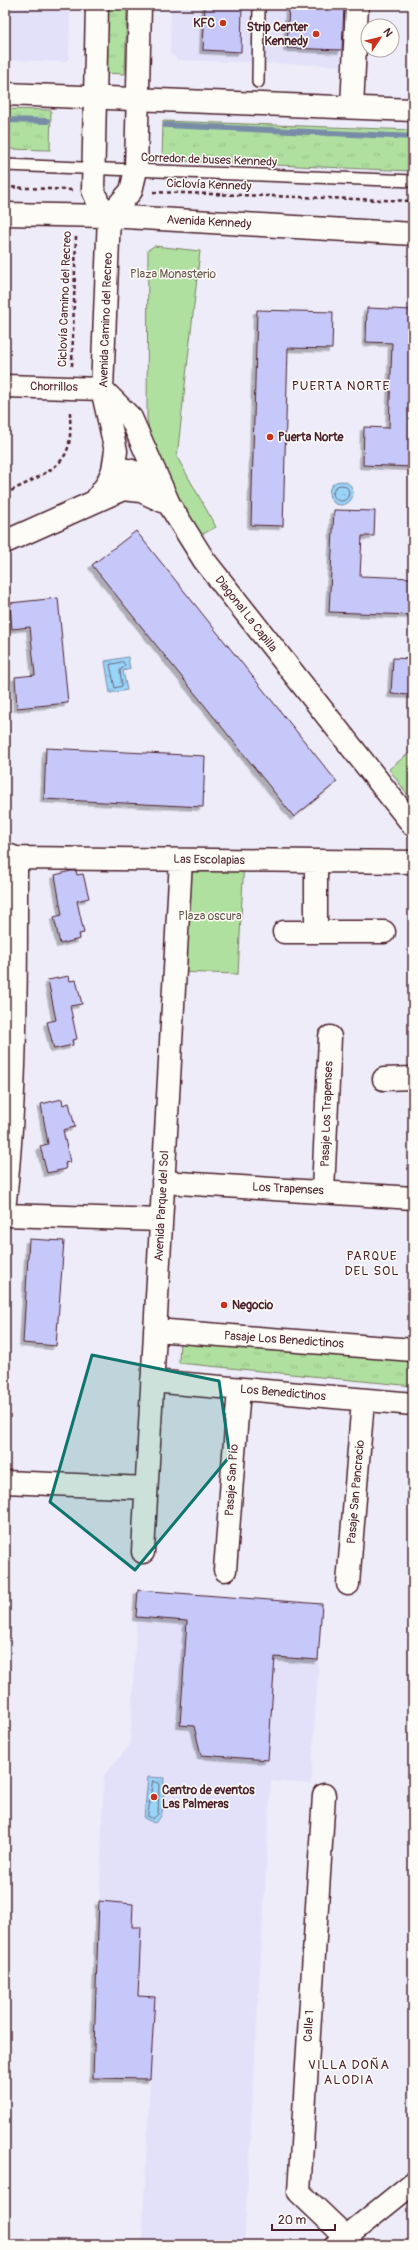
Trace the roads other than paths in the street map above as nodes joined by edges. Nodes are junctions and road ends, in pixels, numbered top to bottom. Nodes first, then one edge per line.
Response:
1 (97, 5) edge
2 (140, 5) edge
3 (260, 5) edge
4 (357, 5) edge
5 (258, 82) dead end
6 (5, 94) edge
7 (95, 96) junction
8 (138, 99) junction
9 (352, 107) junction
10 (413, 110) edge
11 (5, 165) edge
12 (136, 170) junction
13 (93, 179) junction
14 (413, 181) edge
15 (5, 214) edge
16 (109, 216) junction
17 (413, 234) edge
18 (5, 386) edge
19 (102, 389) junction
20 (113, 470) junction
21 (96, 500) junction
22 (169, 504) junction
23 (5, 542) edge
24 (413, 825) edge
25 (10, 856) edge
26 (181, 860) junction
27 (316, 861) junction
28 (413, 862) edge
29 (284, 932) dead end
30 (316, 932) junction
31 (384, 932) dead end
32 (10, 1002) edge
33 (330, 1037) dead end
34 (413, 1078) edge
35 (384, 1079) dead end
36 (8, 1144) edge
37 (163, 1182) junction
38 (323, 1191) junction
39 (413, 1198) edge
40 (5, 1201) edge
41 (5, 1215) edge
42 (161, 1220) junction
43 (155, 1330) junction
44 (413, 1350) edge
45 (152, 1381) junction
46 (239, 1389) junction
47 (363, 1400) junction
48 (413, 1404) edge
49 (5, 1482) edge
50 (146, 1488) junction
51 (143, 1552) dead end
52 (225, 1570) dead end
53 (348, 1584) dead end
54 (324, 1795) dead end
55 (413, 2183) edge
56 (341, 2241) edge

1 - 7 street
2 - 8 street
3 - 5 lane
4 - 9 street
6 - 7 street
7 - 8 street
7 - 13 street
8 - 9 street
8 - 12 street
9 - 10 street
11 - 13 lane, Corredor de buses Kennedy
12 - 13 lane, Corredor de buses Kennedy
12 - 14 lane, Corredor de buses Kennedy
12 - 16 street
13 - 16 street
15 - 16 street, Avenida Kennedy
16 - 17 street, Avenida Kennedy
16 - 19 street, Avenida Camino del Recreo
18 - 19 street, Chorrillos
19 - 20 street, Avenida Camino del Recreo
19 - 22 street, Diagonal La Capilla
20 - 21 street, Avenida Camino del Recreo
20 - 22 street
21 - 22 street
21 - 23 street
22 - 24 street, Diagonal La Capilla
25 - 26 street, Las Escolapias
25 - 32 street
26 - 27 street, Las Escolapias
26 - 37 street, Avenida Parque del Sol
27 - 28 street, Las Escolapias
27 - 30 street
29 - 30 street
30 - 31 street
32 - 36 street
33 - 38 street, Pasaje Los Trapenses
34 - 35 street
36 - 40 street
37 - 38 street, Los Trapenses
37 - 42 street, Avenida Parque del Sol
38 - 39 street, Los Trapenses
41 - 42 street
42 - 43 street, Avenida Parque del Sol
43 - 44 street, Pasaje Los Benedictinos
43 - 45 street, Avenida Parque del Sol
45 - 46 street, Los Benedictinos
45 - 50 street, Avenida Parque del Sol
46 - 47 street, Los Benedictinos
46 - 52 street, Pasaje San Pío
47 - 48 street, Los Benedictinos
47 - 53 street, Pasaje San Pancracio
49 - 50 street
50 - 51 street, Avenida Parque del Sol
54 - 56 street, Calle 1
55 - 56 street

